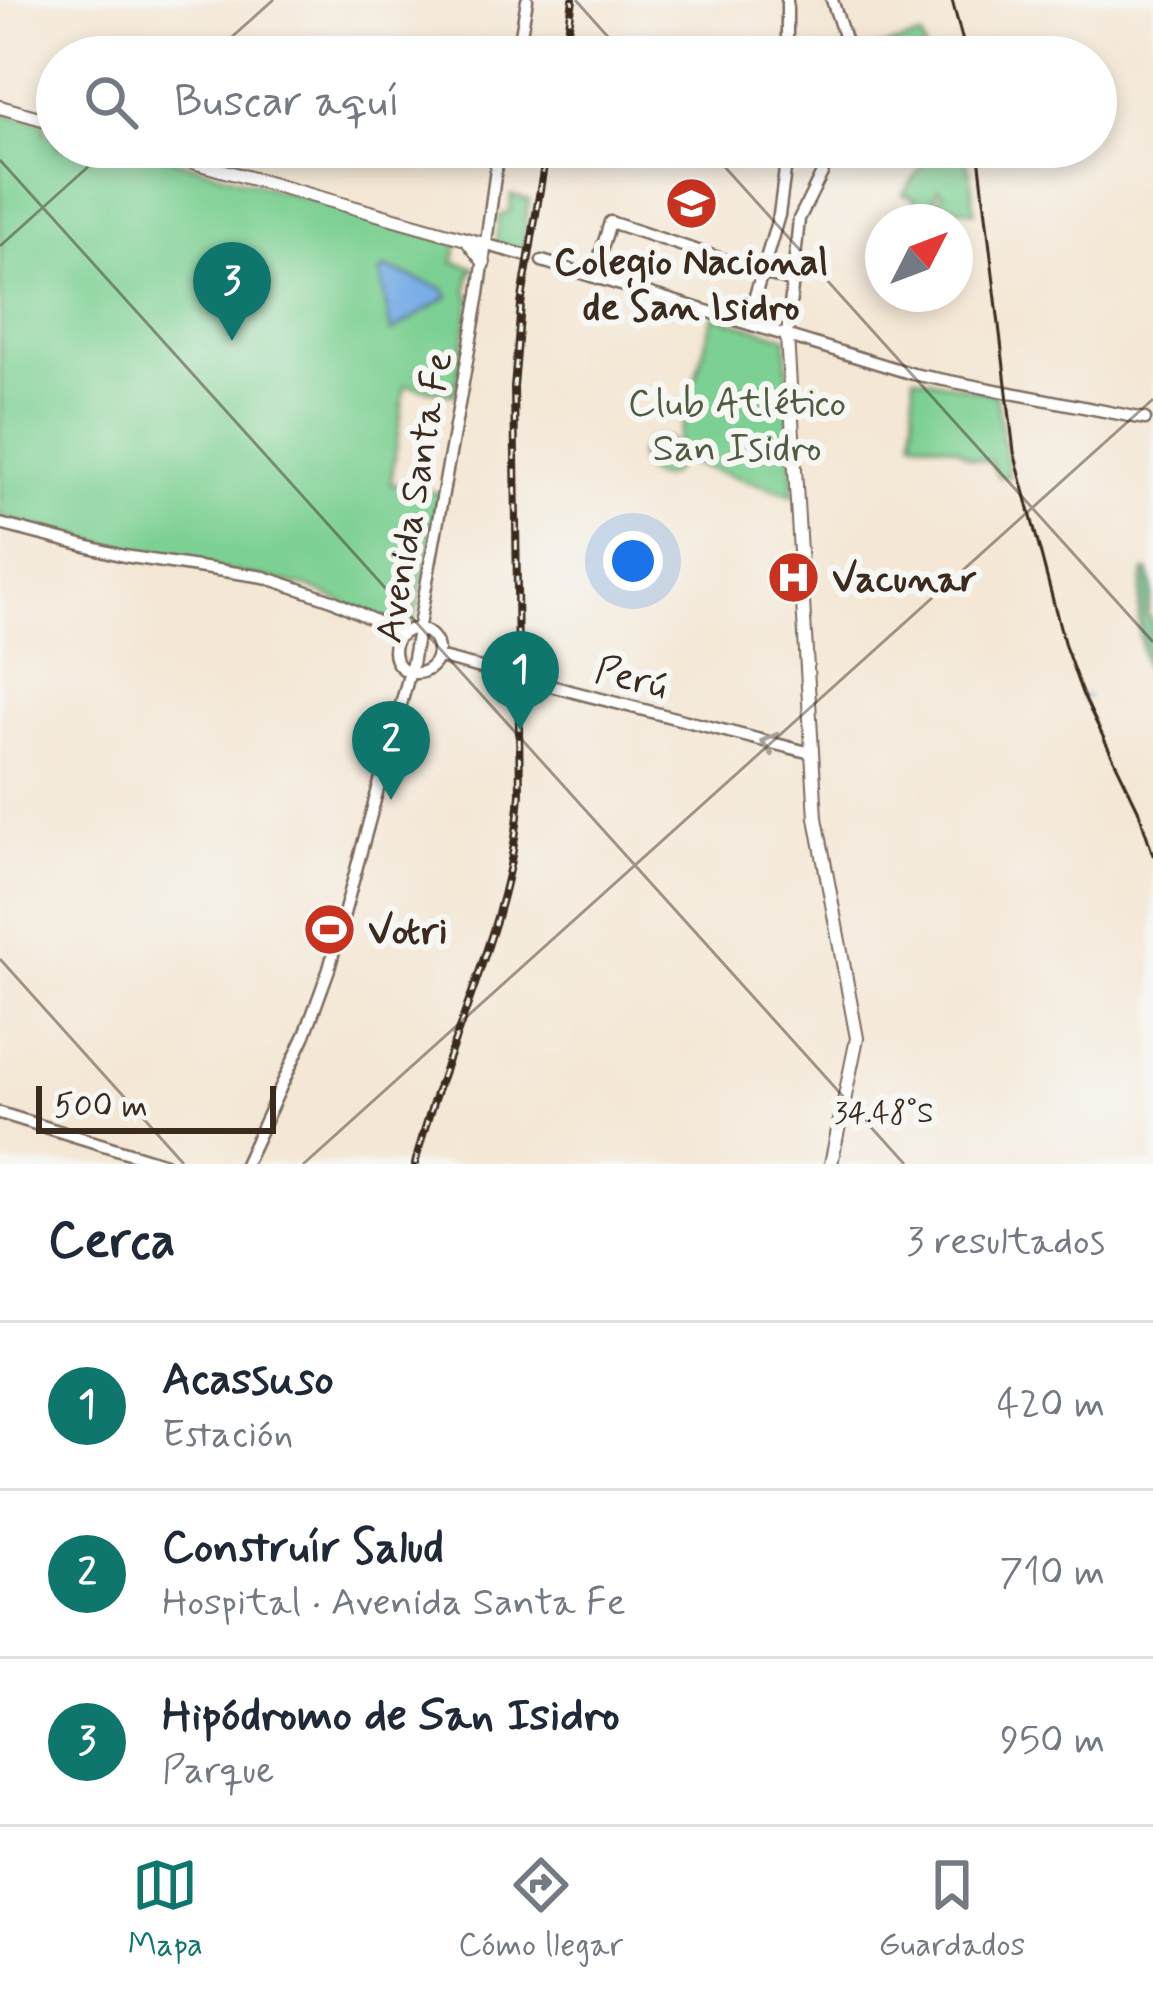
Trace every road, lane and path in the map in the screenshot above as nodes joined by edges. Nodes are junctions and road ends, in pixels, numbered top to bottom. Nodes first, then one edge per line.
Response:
1 (529, 0) edge
2 (787, 0) edge
3 (832, 0) edge
4 (523, 36) edge
5 (787, 36) edge
6 (844, 36) edge
7 (0, 107) edge
8 (36, 117) edge
9 (213, 168) edge
10 (499, 168) edge
11 (785, 168) edge
12 (824, 168) edge
13 (418, 227) junction
14 (468, 243) junction
15 (489, 245) junction
16 (524, 255) dead end
17 (542, 261) dead end
18 (484, 262) junction
19 (763, 273) junction
20 (592, 275) junction
21 (791, 282) junction
22 (747, 323) junction
23 (787, 335) junction
24 (1145, 419) dead end
25 (0, 526) edge
26 (432, 572) junction
27 (421, 629) junction
28 (400, 636) junction
29 (438, 657) junction
30 (412, 673) junction
31 (811, 753) junction
32 (0, 1113) edge
33 (165, 1164) edge
34 (249, 1164) edge
35 (831, 1164) edge

1 - 4 main road
2 - 5 main road
3 - 6 main road
7 - 8 main road
9 - 13 main road
10 - 15 main road
11 - 19 main road
12 - 21 main road
13 - 14 main road
13 - 15 main road
14 - 15 main road
14 - 18 main road
15 - 16 main road
15 - 18 main road, Avenida Santa Fe
15 - 26 main road, Avenida Santa Fe
17 - 20 main road
18 - 26 main road, Avenida Santa Fe
19 - 20 main road
19 - 21 main road
19 - 22 main road
20 - 22 main road
21 - 23 main road
22 - 23 main road
23 - 24 main road
23 - 31 main road
25 - 28 main road
26 - 27 main road, Avenida Santa Fe
27 - 28 main road
27 - 29 main road
27 - 30 main road, Avenida Santa Fe
28 - 30 main road
29 - 30 main road
31 -> 29 main road, Perú
30 - 34 main road, Avenida Santa Fe
31 - 35 main road
32 - 33 main road

